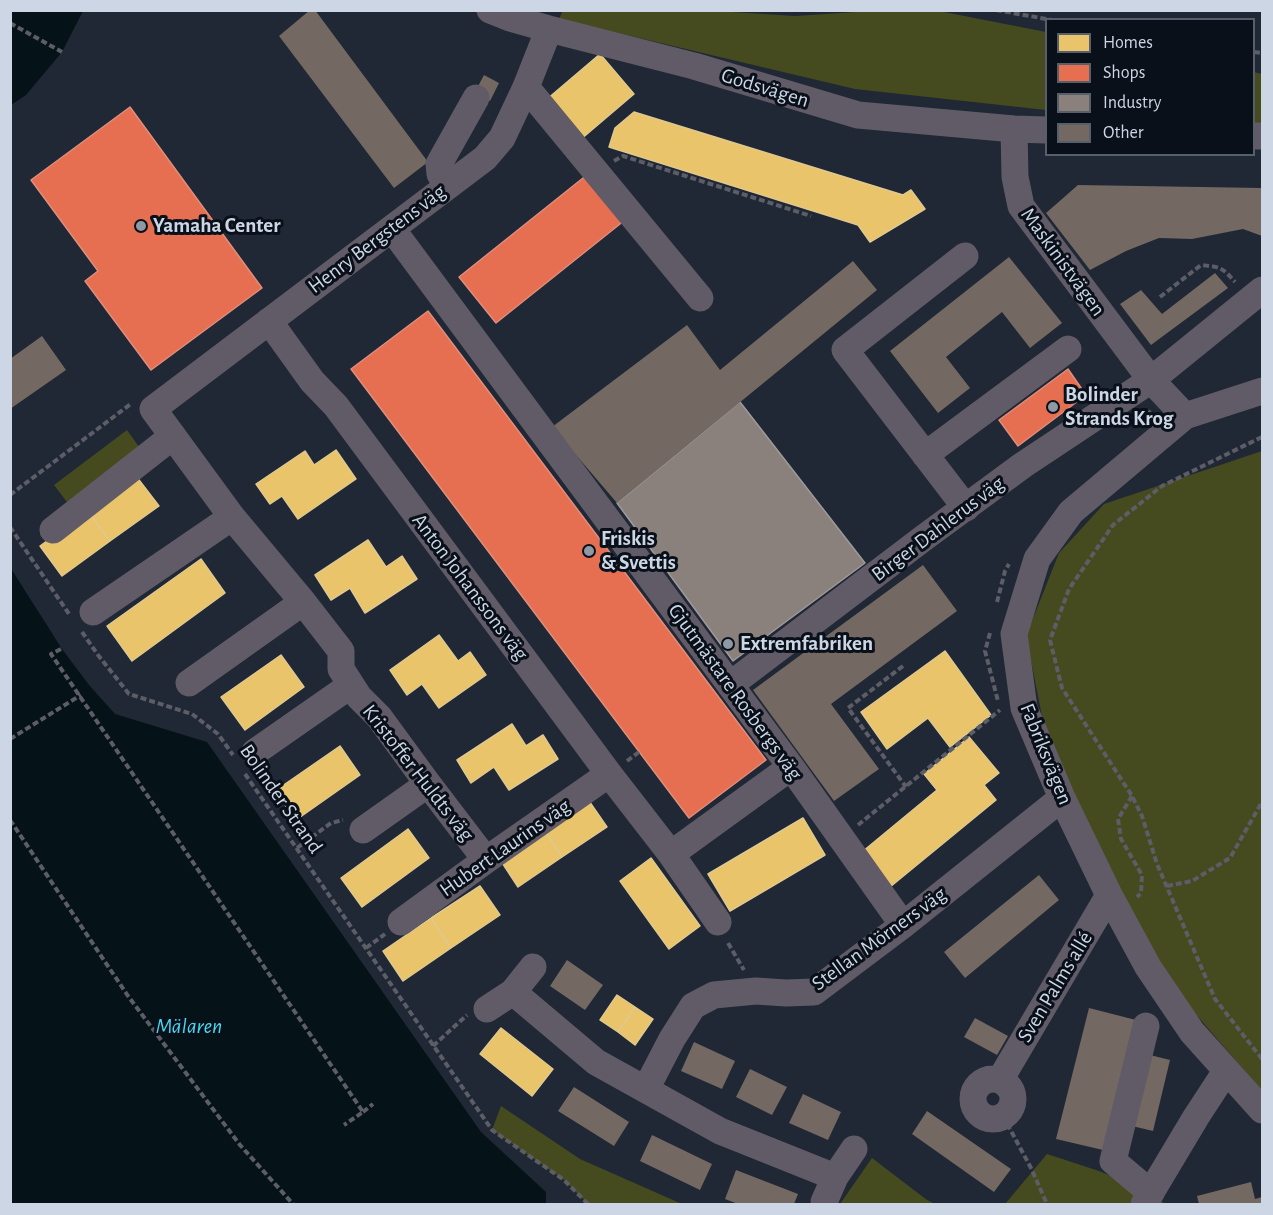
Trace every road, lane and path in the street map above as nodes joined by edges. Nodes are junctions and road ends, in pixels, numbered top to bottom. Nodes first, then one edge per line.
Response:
1 (490, 10) edge
2 (996, 10) edge
3 (1045, 19) edge
4 (10, 23) edge
5 (549, 29) junction
6 (62, 52) dead end
7 (526, 87) junction
8 (476, 98) dead end
9 (1014, 129) junction
10 (1045, 130) edge
11 (595, 171) junction
12 (448, 185) junction
13 (811, 216) dead end
14 (392, 229) junction
15 (965, 256) dead end
16 (1234, 281) dead end
17 (1263, 290) edge
18 (1160, 297) dead end
19 (700, 298) dead end
20 (269, 321) junction
21 (1068, 349) dead end
22 (1151, 380) junction
23 (1263, 390) edge
24 (153, 409) joint
25 (123, 410) dead end
26 (1185, 416) junction
27 (173, 436) junction
28 (1263, 437) edge
29 (925, 455) junction
30 (10, 495) edge
31 (966, 508) junction
32 (232, 517) junction
33 (10, 527) edge
34 (53, 530) dead end
35 (303, 602) junction
36 (80, 618) junction
37 (62, 649) dead end
38 (903, 666) dead end
39 (189, 683) dead end
40 (351, 685) junction
41 (730, 685) junction
42 (81, 695) junction
43 (1000, 711) dead end
44 (10, 739) edge
45 (246, 762) junction
46 (791, 767) junction
47 (609, 774) junction
48 (428, 784) junction
49 (906, 787) junction
50 (1132, 795) junction
51 (1062, 798) junction
52 (1263, 802) edge
53 (10, 820) edge
54 (363, 830) joint
55 (842, 839) junction
56 (297, 848) junction
57 (671, 854) junction
58 (486, 860) junction
59 (1167, 886) junction
60 (1114, 904) junction
61 (401, 922) dead end
62 (903, 925) junction
63 (722, 931) joint
64 (737, 958) dead end
65 (534, 967) dead end
66 (513, 992) junction
67 (487, 1010) dead end
68 (1146, 1026) dead end
69 (1263, 1059) edge
70 (1226, 1071) junction
71 (646, 1089) junction
72 (373, 1104) dead end
73 (1263, 1110) edge
74 (363, 1112) junction
75 (1003, 1116) joint
76 (344, 1125) dead end
77 (854, 1149) dead end
78 (835, 1177) junction
79 (1147, 1199) edge
80 (824, 1202) dead end
81 (293, 1204) edge
82 (588, 1204) edge
83 (1047, 1204) edge

1 - 5 street, Godsvägen
2 - 3 path
4 - 6 path
5 - 7 street, Henry Bergstens väg
5 - 9 street, Godsvägen
7 - 11 street
7 - 12 street, Henry Bergstens väg
8 - 12 street
9 - 10 street, Godsvägen
9 - 22 street, Maskinistvägen
11 - 13 path
11 - 19 street
12 - 14 street, Henry Bergstens väg
14 - 20 street, Henry Bergstens väg
14 - 41 street, Gjutmästare Rosbergs väg
15 - 29 street
16 - 18 path
17 - 22 street, Birger Dahlerus väg
20 - 24 street, Henry Bergstens väg
20 - 47 street, Anton Johanssons väg
21 - 29 street
22 - 26 street
22 - 31 street, Birger Dahlerus väg
23 - 26 street, Fabriksvägen
24 - 27 street, Kristoffer Huldts väg
25 - 30 path
26 - 51 street, Fabriksvägen
27 - 32 street, Kristoffer Huldts väg
27 - 34 street
28 - 50 path
29 - 31 street
31 - 41 street, Birger Dahlerus väg
32 - 35 street, Kristoffer Huldts väg
32 - 36 street
33 - 36 path, Bolinder Strand
35 - 39 street
35 - 40 street, Kristoffer Huldts väg
36 - 45 path, Bolinder Strand
37 - 42 path
38 - 49 path
40 - 45 street, Kristoffer Huldts väg
40 - 48 street, Kristoffer Huldts väg
41 - 46 street, Gjutmästare Rosbergs väg
42 - 44 path
42 - 74 path
43 - 49 path
45 - 56 path, Bolinder Strand
46 - 55 street, Gjutmästare Rosbergs väg
46 - 57 street
47 - 57 street, Anton Johanssons väg
47 - 58 street, Hubert Laurins väg
48 - 54 street
48 - 58 street, Kristoffer Huldts väg
49 - 55 path
50 - 59 path
50 - 60 path
51 - 60 street, Fabriksvägen
51 - 62 street, Stellan Mörners väg
52 - 59 path
53 - 81 path
54 - 56 path
55 - 62 street, Gjutmästare Rosbergs väg
56 - 82 path, Bolinder Strand
57 - 63 street, Anton Johanssons väg
58 - 61 street, Hubert Laurins väg
59 - 69 path
60 - 70 street, Fabriksvägen
60 - 75 street, Sven Palms allé
62 - 71 street, Stellan Mörners väg
63 - 64 path
65 - 66 street
66 - 67 street
66 - 71 street
68 - 79 street
70 - 73 street, Fabriksvägen
70 - 79 street
71 - 78 street
72 - 74 path
74 - 76 path
75 - 83 path
77 - 78 street
78 - 80 street

